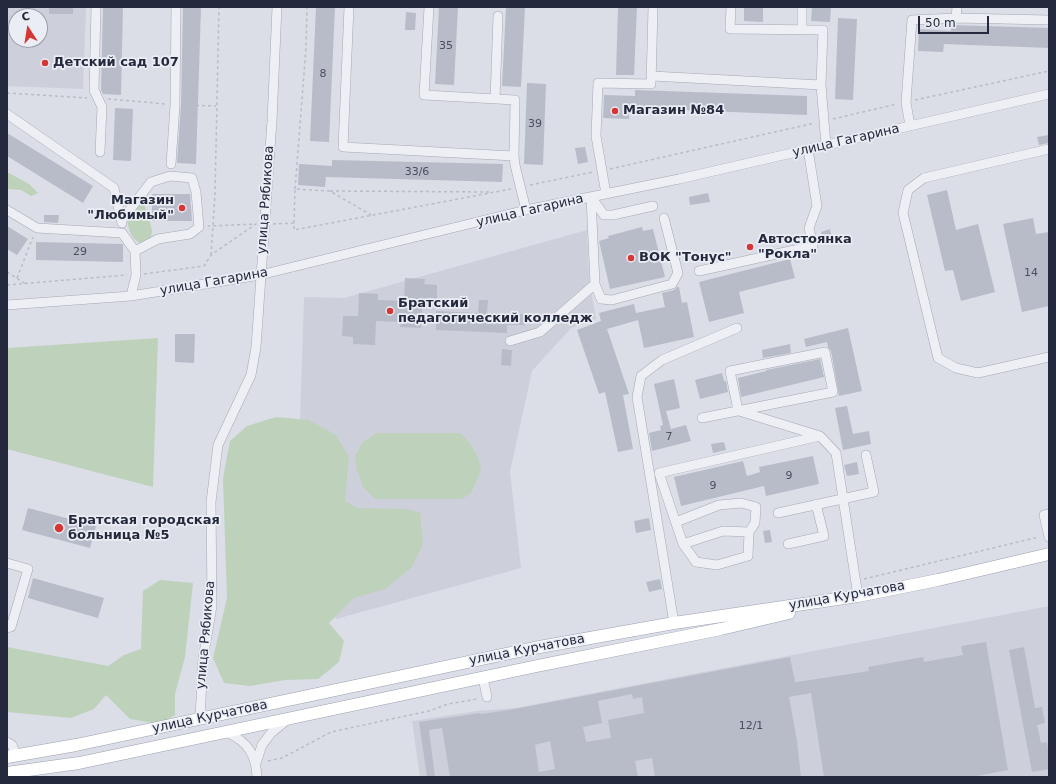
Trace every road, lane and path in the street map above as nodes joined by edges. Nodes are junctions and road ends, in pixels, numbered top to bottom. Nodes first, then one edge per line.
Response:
1 (96, 7) edge
2 (176, 7) edge
3 (219, 7) edge
4 (277, 7) edge
5 (307, 7) edge
6 (349, 7) edge
7 (429, 7) edge
8 (653, 7) edge
9 (731, 7) edge
10 (802, 7) edge
11 (957, 7) edge
12 (498, 16) dead end
13 (956, 18) junction
14 (1049, 20) edge
15 (802, 30) junction
16 (1049, 72) edge
17 (652, 76) junction
18 (821, 85) junction
19 (7, 93) edge
20 (1049, 94) edge
21 (98, 98) junction
22 (495, 99) junction
23 (906, 102) junction
24 (175, 105) junction
25 (216, 106) junction
26 (7, 114) edge
27 (824, 121) junction
28 (910, 126) junction
29 (826, 145) junction
30 (808, 149) junction
31 (1049, 149) edge
32 (100, 152) dead end
33 (514, 156) junction
34 (171, 164) dead end
35 (602, 170) junction
36 (521, 187) junction
37 (295, 189) junction
38 (330, 191) junction
39 (494, 192) junction
40 (606, 194) junction
41 (591, 197) junction
42 (653, 206) dead end
43 (7, 210) edge
44 (526, 210) junction
45 (372, 216) junction
46 (664, 218) dead end
47 (122, 220) junction
48 (294, 223) junction
49 (260, 224) junction
50 (213, 226) junction
51 (37, 228) junction
52 (122, 233) junction
53 (135, 251) junction
54 (211, 255) junction
55 (699, 271) dead end
56 (7, 272) edge
57 (136, 275) junction
58 (260, 275) junction
59 (17, 278) junction
60 (26, 284) junction
61 (595, 284) junction
62 (7, 285) edge
63 (132, 296) junction
64 (7, 305) edge
65 (737, 328) dead end
66 (510, 341) dead end
67 (1049, 357) edge
68 (738, 410) junction
69 (702, 418) dead end
70 (820, 436) junction
71 (866, 455) dead end
72 (843, 499) junction
73 (816, 504) junction
74 (778, 513) dead end
75 (1049, 514) edge
76 (676, 522) junction
77 (749, 532) junction
78 (1049, 536) edge
79 (683, 544) junction
80 (788, 544) dead end
81 (1049, 554) edge
82 (7, 563) edge
83 (856, 581) junction
84 (858, 596) junction
85 (674, 623) junction
86 (7, 628) edge
87 (534, 648) junction
88 (537, 666) junction
89 (483, 678) junction
90 (487, 697) joint
91 (200, 719) junction
92 (286, 720) junction
93 (228, 732) junction
94 (7, 742) edge
95 (76, 745) junction
96 (12, 756) edge
97 (268, 761) dead end
98 (256, 763) junction
99 (79, 764) junction
100 (7, 772) edge
101 (257, 777) edge

1 - 21 street
2 - 24 street
3 - 25 path
4 - 49 street, улица Рябикова
5 - 37 path
6 - 33 street
7 - 22 street
8 - 17 street
9 - 15 street
10 - 15 street
11 - 13 street
12 - 22 street
13 - 14 street
13 - 23 street
15 - 18 street
16 - 23 path
17 - 18 street
17 - 35 street
18 - 27 street
19 - 21 path
20 - 28 street, улица Гагарина
21 - 24 path
21 - 32 street
22 - 33 street
23 - 27 path
23 - 28 street
24 - 25 path
24 - 34 street
25 - 50 path
26 - 47 street
27 - 29 street
27 - 35 path
28 - 29 street, улица Гагарина
29 - 30 street, улица Гагарина
30 - 40 street, улица Гагарина
30 - 55 street
31 - 67 street
33 - 36 street
35 - 36 path
35 - 40 street
36 - 39 path
36 - 44 street
37 - 38 path
37 - 48 path
38 - 39 path
38 - 45 path
39 - 45 path
40 - 41 street, улица Гагарина
41 - 42 street
41 - 44 street, улица Гагарина
41 - 61 street
43 - 51 street
44 - 58 street, улица Гагарина
45 - 48 path
46 - 61 street
47 - 52 street
47 - 53 street
48 - 49 path
49 - 50 path
49 - 54 path
49 - 58 street, улица Рябикова
50 - 54 path
51 - 52 street
51 - 59 path
52 - 53 street
53 - 57 street
54 - 57 path
56 - 59 path
57 - 60 path
57 - 63 street
58 - 63 street, улица Гагарина
58 - 91 street, улица Рябикова
59 - 60 path
60 - 62 path
61 - 66 street
63 - 64 street, улица Гагарина
65 - 85 street
68 - 68 street
68 - 69 street
68 - 70 street
70 - 72 street
70 - 76 street
71 - 72 street
72 - 73 street
72 - 83 street
73 - 74 street
73 - 80 street
75 - 78 street
76 - 77 street
76 - 79 street
77 - 79 street
77 - 79 street
78 - 83 path
81 - 84 main road, улица Курчатова
82 - 86 street
83 - 84 street
84 - 85 main road, улица Курчатова
84 - 88 main road
85 - 87 main road, улица Курчатова
87 - 88 main road
87 - 91 main road, улица Курчатова
88 - 89 main road
89 - 90 street
89 - 92 main road
90 - 97 path
91 - 95 main road, улица Курчатова
92 - 93 main road
92 - 98 street
93 - 98 street
93 - 99 main road
94 - 96 street
95 - 96 main road, улица Курчатова
95 - 99 main road
98 - 101 street
99 - 100 main road

